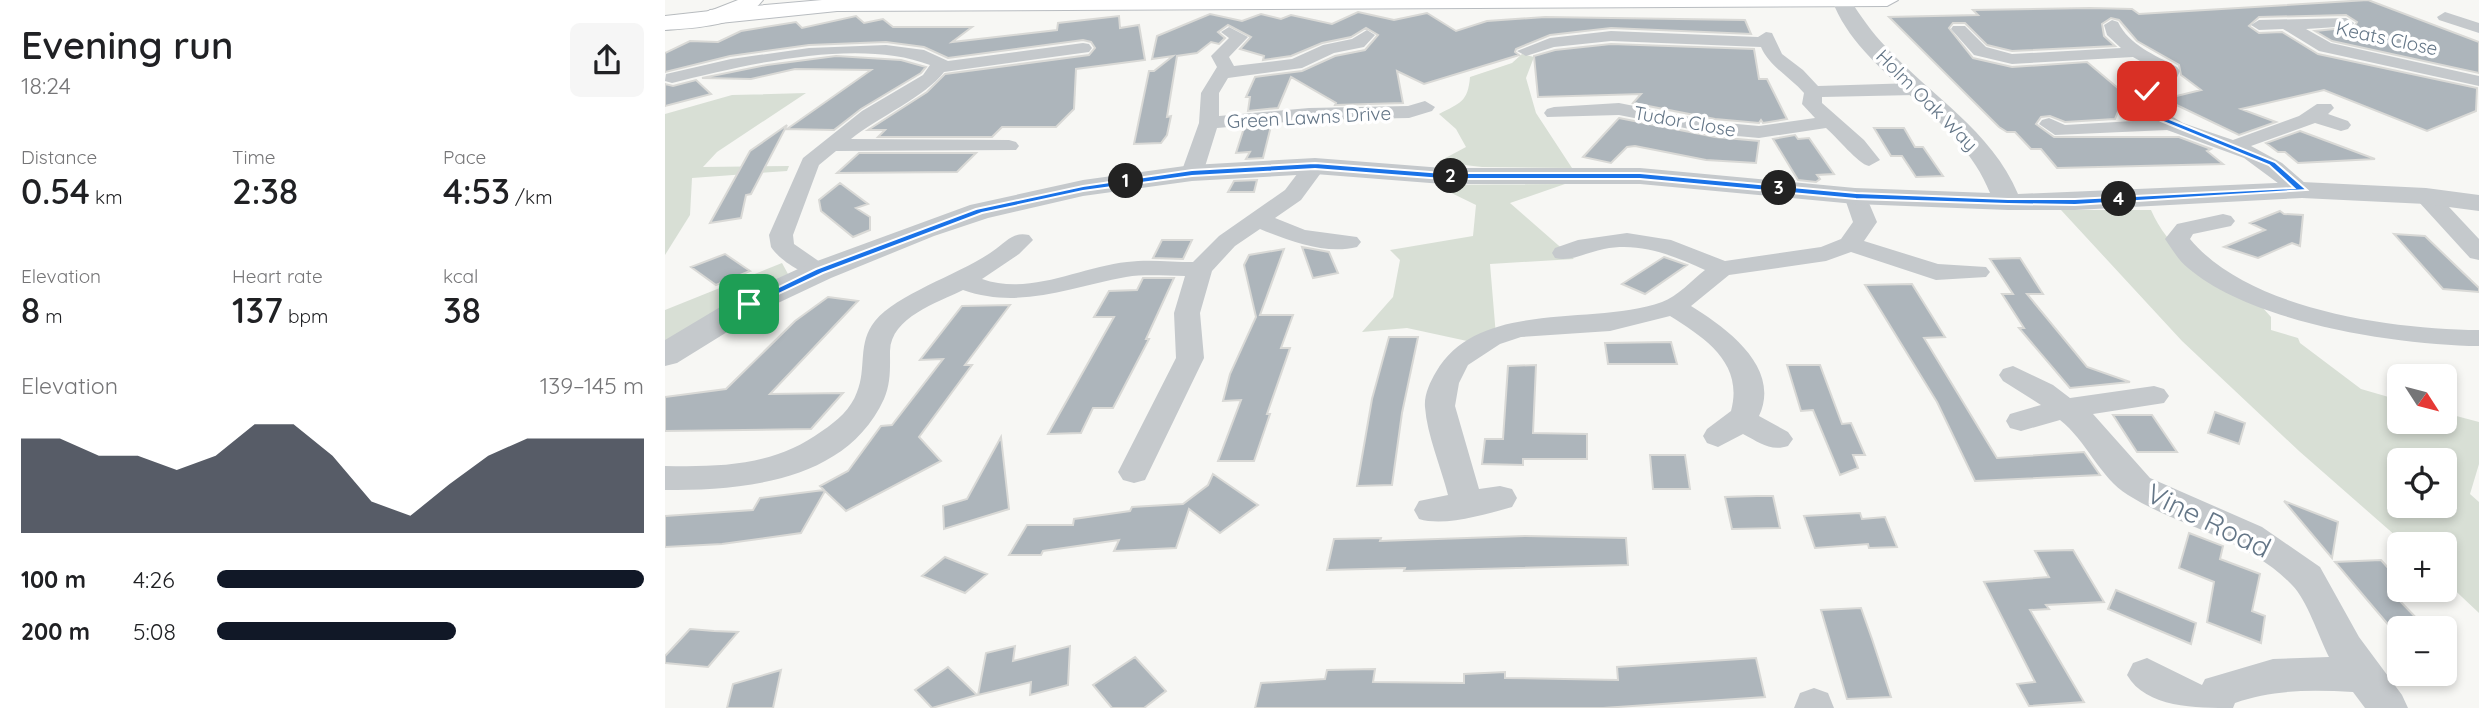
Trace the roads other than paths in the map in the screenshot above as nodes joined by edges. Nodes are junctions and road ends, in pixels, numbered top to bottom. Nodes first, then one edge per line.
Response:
1 (752, 0) edge
2 (790, 0) edge
3 (1841, 0) edge
4 (1887, 0) edge
5 (837, 5) junction
6 (2445, 17) dead end
7 (700, 19) junction
8 (2346, 23) dead end
9 (665, 25) edge
10 (2112, 25) dead end
11 (2259, 25) dead end
12 (2289, 26) junction
13 (2479, 28) edge
14 (1958, 29) dead end
15 (1260, 33) dead end
16 (1365, 42) dead end
17 (1534, 44) dead end
18 (1083, 47) dead end
19 (2136, 52) junction
20 (939, 67) junction
21 (1223, 73) junction
22 (672, 78) dead end
23 (2479, 81) edge
24 (1915, 89) junction
25 (1814, 92) junction
26 (1417, 113) dead end
27 (1554, 113) dead end
28 (1209, 122) junction
29 (1828, 122) junction
30 (2174, 124) junction
31 (2341, 125) dead end
32 (2059, 131) dead end
33 (832, 145) junction
34 (1009, 146) dead end
35 (2235, 147) junction
36 (1869, 160) dead end
37 (1315, 166) junction
38 (1192, 173) junction
39 (2302, 190) junction
40 (1856, 196) junction
41 (2426, 196) junction
42 (2008, 201) junction
43 (2479, 203) edge
44 (1258, 220) junction
45 (2223, 220) dead end
46 (1021, 240) dead end
47 (1349, 242) dead end
48 (1850, 244) junction
49 (1564, 253) dead end
50 (2479, 253) edge
51 (1200, 269) junction
52 (1723, 269) junction
53 (820, 271) junction
54 (1963, 279) dead end
55 (961, 280) junction
56 (1674, 307) junction
57 (2479, 338) edge
58 (665, 355) edge
59 (2013, 375) dead end
60 (2154, 396) dead end
61 (2066, 408) junction
62 (2021, 421) dead end
63 (1777, 439) dead end
64 (1134, 472) dead end
65 (665, 478) edge
66 (1500, 498) dead end
67 (1467, 504) junction
68 (1431, 510) dead end
69 (2147, 674) dead end
70 (2365, 676) junction
71 (2205, 708) edge
72 (2213, 708) edge
73 (2388, 708) edge

1 - 7 main road
2 - 5 main road
3 - 4 main road
3 - 5 main road
3 - 24 street, Holm Oak Way
5 - 7 main road
6 - 13 street
7 - 9 main road
8 - 12 street, Keats Close
10 - 19 street
11 - 12 street, Keats Close
12 - 23 street, Keats Close
14 - 19 street
15 - 21 street
16 - 21 street
17 - 25 street
18 - 20 street
19 - 30 street
20 - 22 street
20 - 33 street
21 - 28 street
24 - 25 street
24 - 42 street, Holm Oak Way
25 - 29 street
26 - 28 street, Green Lawns Drive
27 - 29 street, Tudor Close
28 - 38 street
29 - 36 street
30 - 32 street
30 - 35 street
31 - 35 street
33 - 34 street
33 - 53 street
35 - 39 street
37 - 38 street
37 - 40 street
37 - 44 street
38 - 53 street
39 - 41 street
39 - 42 street
40 - 42 street
40 - 48 street
41 - 43 street
41 - 50 street
44 - 47 street
44 - 51 street
45 - 57 street
46 - 55 street
48 - 52 street
48 - 54 street
49 - 52 street
51 - 55 street
51 - 64 street
52 - 56 street
53 - 58 street
55 - 65 street
56 - 63 street
56 - 67 street
59 - 61 street, Vine Road
60 - 61 street
61 - 62 street
61 - 70 street, Vine Road
66 - 67 street
67 - 68 street
69 - 71 street
70 - 72 street
70 - 73 street, Vine Road

